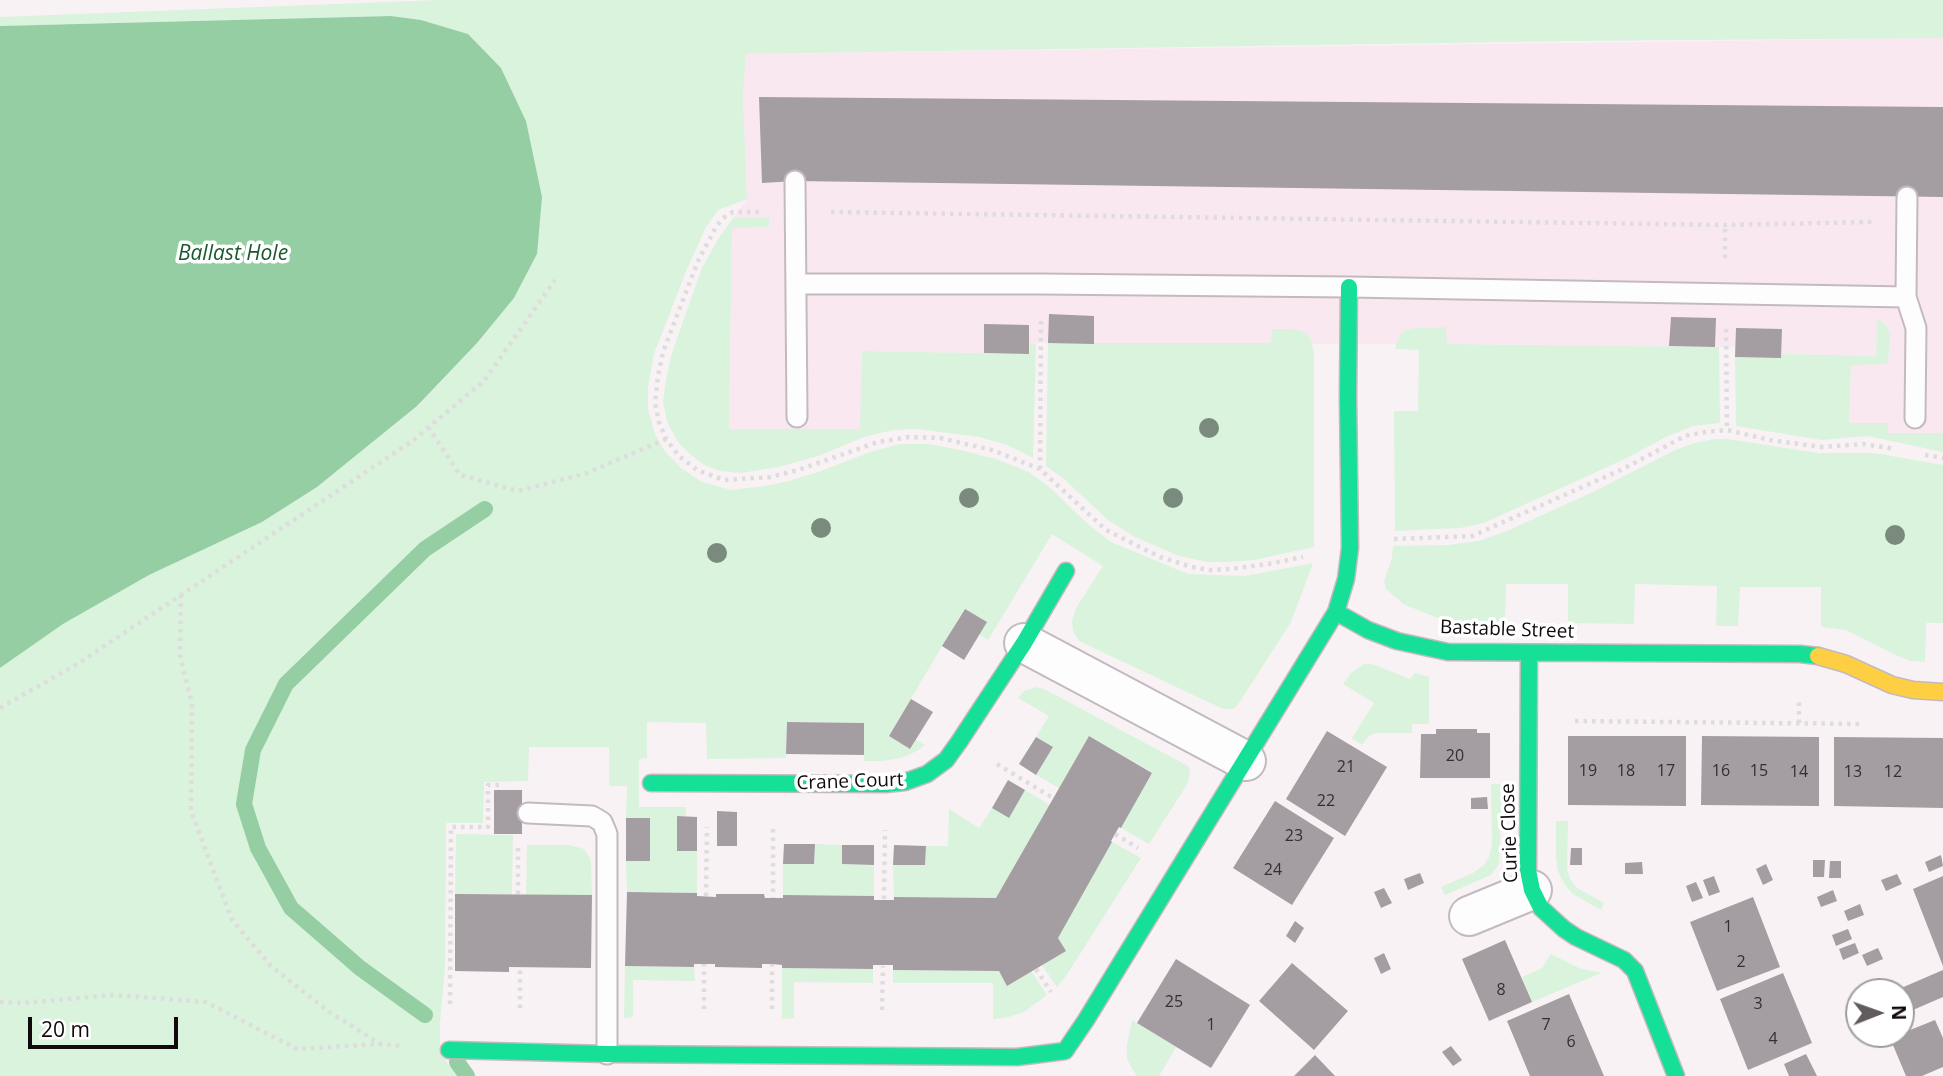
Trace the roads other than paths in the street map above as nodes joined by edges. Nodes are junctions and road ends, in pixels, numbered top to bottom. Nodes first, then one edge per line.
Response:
1 (795, 181) dead end
2 (1907, 197) dead end
3 (797, 284) junction
4 (1349, 287) junction
5 (1906, 297) junction
6 (796, 416) dead end
7 (1915, 418) dead end
8 (1066, 571) dead end
9 (1336, 612) junction
10 (1024, 643) junction
11 (1529, 653) junction
12 (1943, 692) edge
13 (1245, 761) junction
14 (651, 783) dead end
15 (528, 813) road end
16 (1532, 890) junction
17 (1469, 916) dead end
18 (449, 1050) road end
19 (1065, 1051) junction
20 (607, 1054) junction
21 (1078, 1068) dead end
22 (1676, 1076) edge

1 - 3 lane
2 - 5 lane
3 - 4 lane
3 - 6 lane
4 - 5 lane
4 - 9 street
5 - 7 lane
8 - 10 street, Crane Court
9 - 11 street, Bastable Street
9 - 13 street
10 - 13 street
10 - 14 street, Crane Court
11 - 12 street, Bastable Street
11 - 16 street, Curie Close
13 - 19 street
15 - 20 lane
16 - 17 street
16 - 22 street, Curie Close
18 - 20 street
19 - 20 street
19 - 21 street

